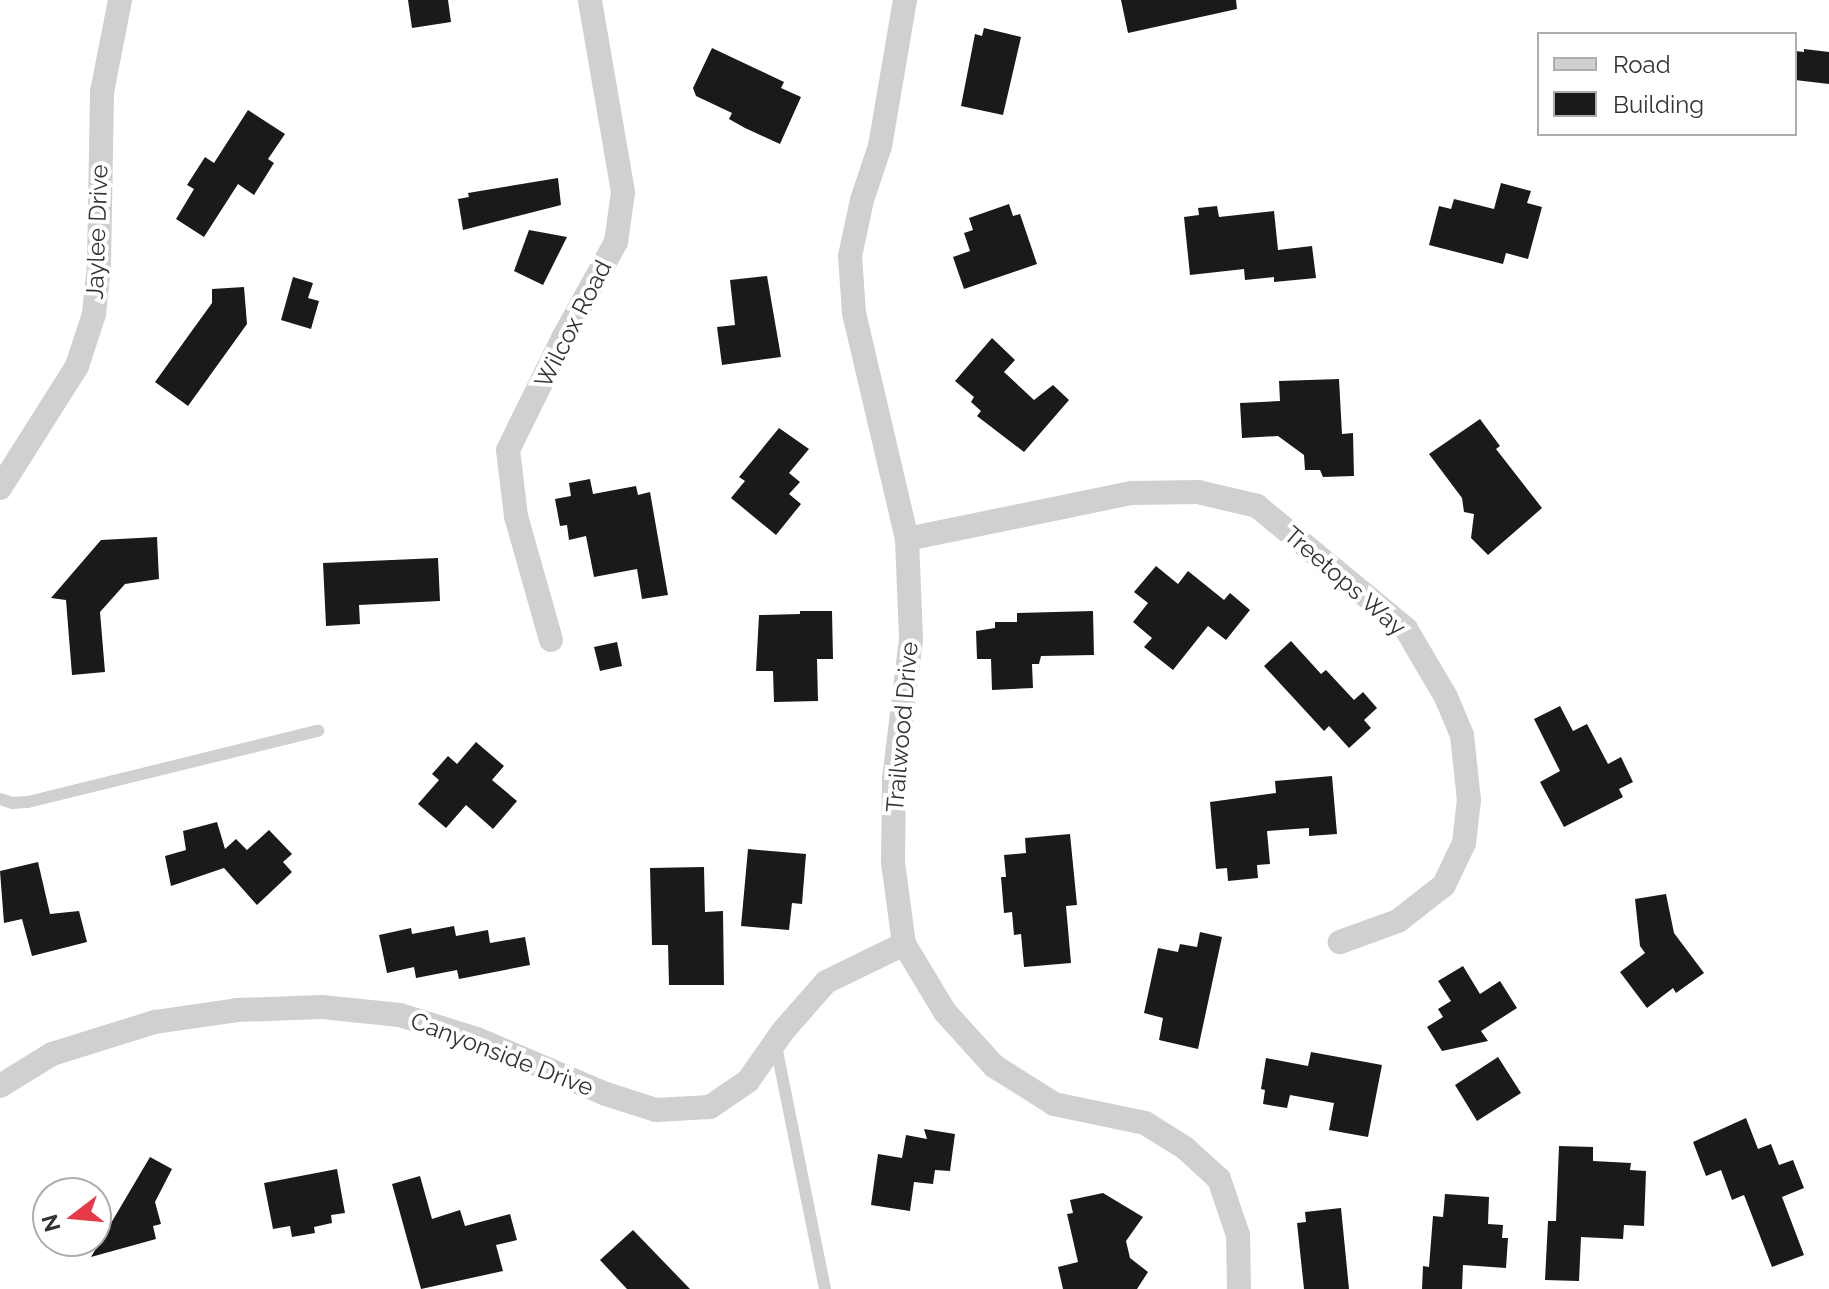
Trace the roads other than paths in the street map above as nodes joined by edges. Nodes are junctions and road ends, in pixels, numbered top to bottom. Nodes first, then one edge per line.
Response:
1 (120, 0) edge
2 (590, 0) edge
3 (905, 0) edge
4 (0, 488) edge
5 (907, 539) junction
6 (551, 640) dead end
7 (318, 731) dead end
8 (0, 799) edge
9 (1340, 942) dead end
10 (904, 944) junction
11 (775, 1042) junction
12 (0, 1086) edge
13 (825, 1289) edge
14 (1239, 1289) edge

1 - 4 street, Jaylee Drive
2 - 6 street, Wilcox Road
3 - 5 street, Trailwood Drive
5 - 9 street, Treetops Way
5 - 10 street, Trailwood Drive
7 - 8 lane
10 - 11 street, Canyonside Drive
10 - 14 street, Trailwood Drive
11 - 12 street, Canyonside Drive
11 - 13 lane

